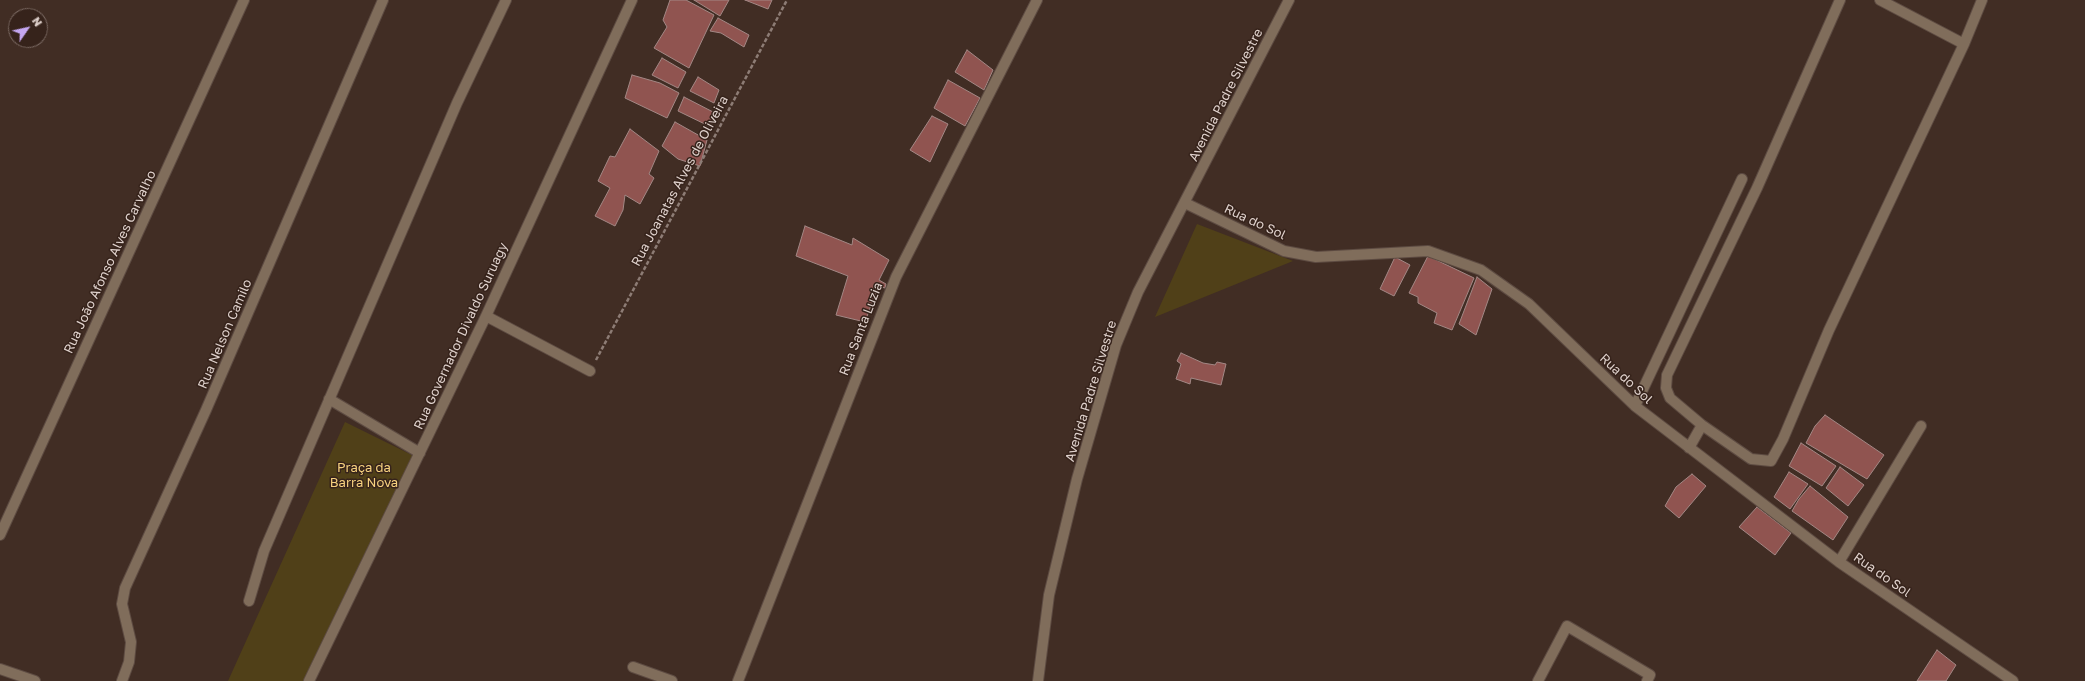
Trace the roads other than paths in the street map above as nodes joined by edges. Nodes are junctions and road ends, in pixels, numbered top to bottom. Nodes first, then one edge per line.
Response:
1 (244, 0) edge
2 (383, 0) edge
3 (506, 0) edge
4 (632, 0) edge
5 (1037, 0) edge
6 (1289, 0) edge
7 (1840, 0) edge
8 (1880, 0) edge
9 (1982, 0) edge
10 (1964, 44) junction
11 (1742, 179) dead end
12 (1185, 204) junction
13 (486, 316) junction
14 (590, 371) road end
15 (329, 399) junction
16 (1635, 406) junction
17 (1702, 424) junction
18 (1921, 426) dead end
19 (1689, 448) junction
20 (420, 454) junction
21 (0, 535) edge
22 (1839, 562) junction
23 (249, 601) dead end
24 (633, 667) dead end
25 (0, 669) edge
26 (35, 681) edge
27 (122, 681) edge
28 (309, 681) edge
29 (672, 681) edge
30 (738, 681) edge
31 (1038, 681) edge
32 (1538, 681) edge
33 (1647, 681) edge
34 (2012, 681) edge

1 - 21 street, Rua João Afonso Alves Carvalho
2 - 27 street, Rua Nelson Camilo
3 - 15 street
4 - 13 street, Rua Governador Divaldo Suruagy
5 - 30 street, Rua Santa Luzia
6 - 12 street, Avenida Padre Silvestre
7 - 17 street
8 - 10 street
9 - 10 street
10 - 17 street
11 - 16 street
12 - 16 street, Rua do Sol
12 - 31 street, Avenida Padre Silvestre
13 - 14 street
13 - 20 street, Rua Governador Divaldo Suruagy
15 - 20 street
15 - 23 street
16 - 19 street, Rua do Sol
17 - 19 street
18 - 22 street
19 - 22 street, Rua do Sol
20 - 28 street, Rua Governador Divaldo Suruagy
22 - 34 street, Rua do Sol
24 - 29 street
25 - 26 street
32 - 33 street

